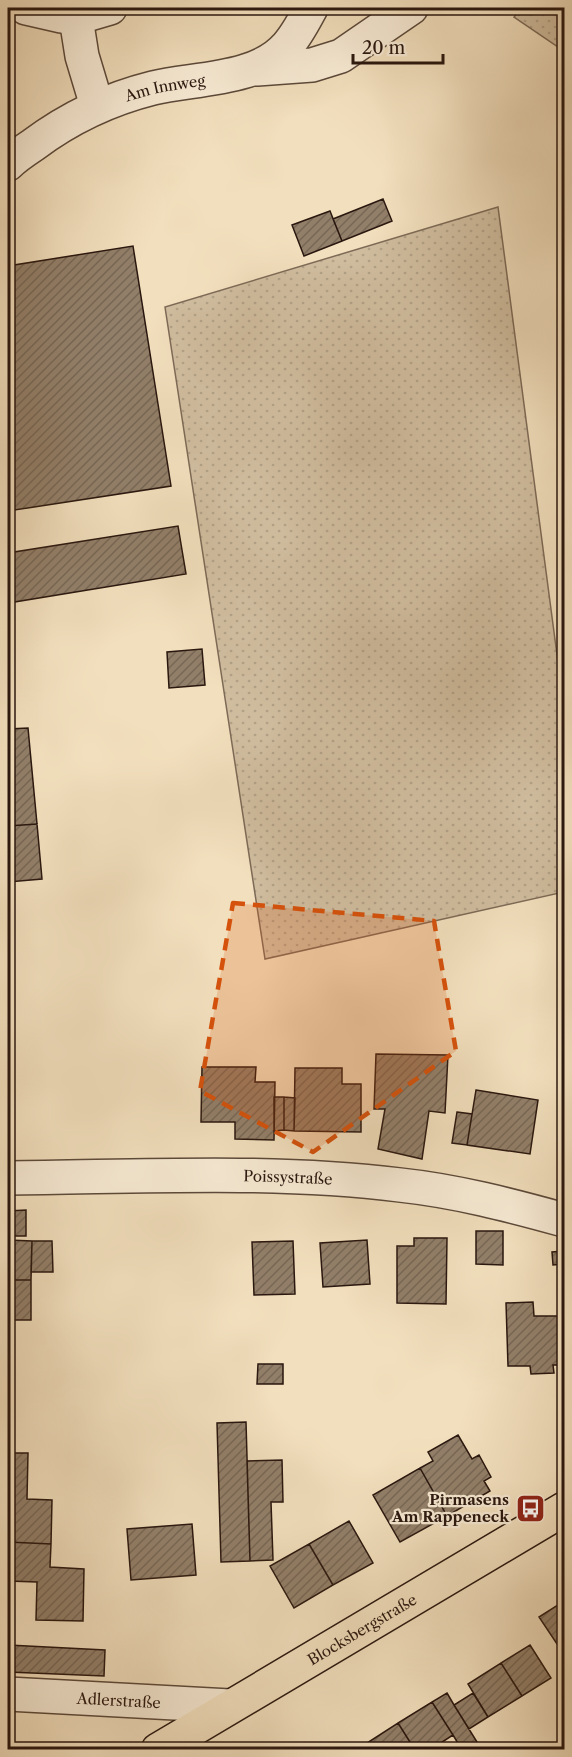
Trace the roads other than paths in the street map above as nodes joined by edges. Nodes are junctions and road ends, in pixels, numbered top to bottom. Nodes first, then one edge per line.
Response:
1 (26, 8) edge
2 (110, 8) edge
3 (311, 8) edge
4 (411, 8) edge
5 (76, 18) junction
6 (255, 69) junction
7 (97, 106) junction
8 (8, 164) edge
9 (8, 1178) edge
10 (564, 1220) edge
11 (564, 1509) edge
12 (8, 1694) edge
13 (230, 1706) junction
14 (158, 1749) edge

1 - 5 street
2 - 5 street
3 - 6 street, Am Innweg
4 - 6 street
5 - 7 street
6 - 7 street, Am Innweg
7 - 8 street, Am Innweg
9 - 10 street, Poissystraße
11 - 13 main road, Blocksbergstraße
12 - 13 street, Adlerstraße
13 - 14 main road, Blocksbergstraße

